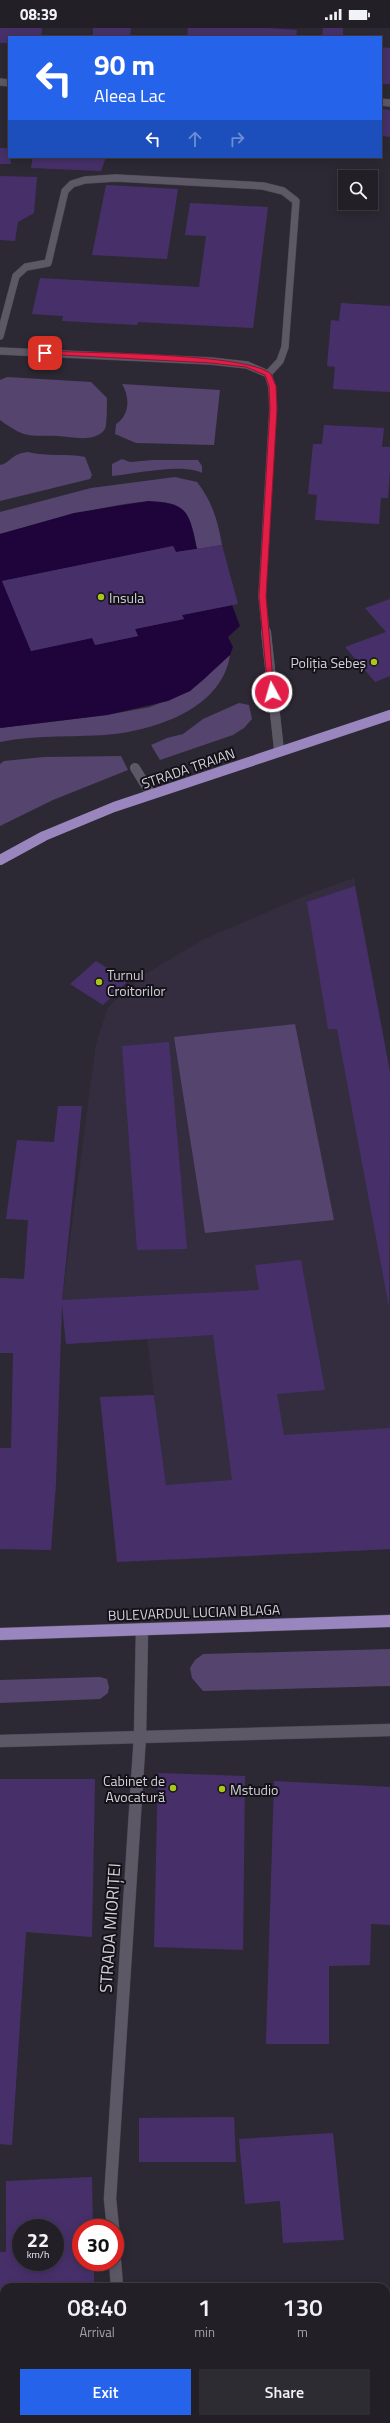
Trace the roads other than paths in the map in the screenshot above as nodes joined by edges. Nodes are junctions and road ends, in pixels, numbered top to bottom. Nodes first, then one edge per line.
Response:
1 (0, 336) edge
2 (0, 351) edge
3 (268, 374) junction
4 (390, 715) edge
5 (279, 750) junction
6 (135, 768) dead end
7 (151, 794) junction
8 (0, 860) edge
9 (390, 1621) edge
10 (142, 1630) junction
11 (0, 1634) edge
12 (390, 1730) edge
13 (140, 1735) junction
14 (0, 1741) edge
15 (111, 2219) edge
16 (116, 2271) edge
17 (117, 2283) edge

1 - 3 street
2 - 3 street
3 - 5 street
4 - 5 main road, STRADA TRAIAN
5 - 7 main road, STRADA TRAIAN
6 - 7 street
7 - 8 main road, STRADA TRAIAN
9 - 10 main road, BULEVARDUL LUCIAN BLAGA
10 - 11 main road, BULEVARDUL LUCIAN BLAGA
10 - 13 street, STRADA MIORIȚEI
12 - 13 street
13 - 14 street
13 - 15 street, STRADA MIORIȚEI
16 - 17 street

